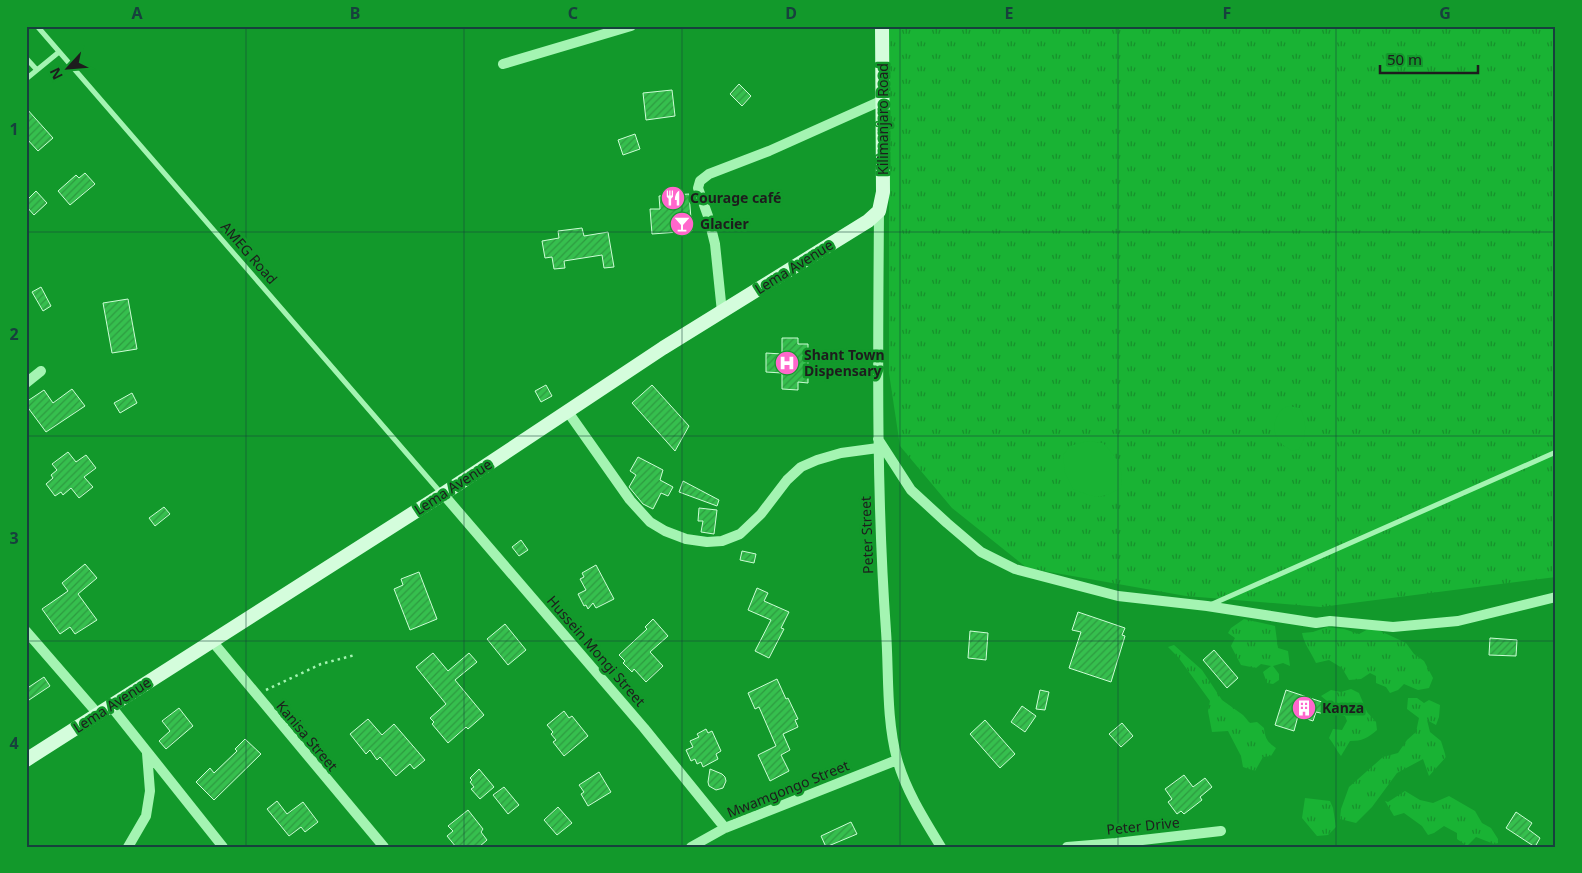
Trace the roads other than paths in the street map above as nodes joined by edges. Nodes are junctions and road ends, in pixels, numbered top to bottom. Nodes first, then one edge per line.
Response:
1 (37, 26) edge
2 (631, 26) edge
3 (882, 26) edge
4 (602, 30) edge
5 (59, 52) junction
6 (26, 58) edge
7 (503, 64) dead end
8 (37, 70) junction
9 (26, 79) edge
10 (883, 100) junction
11 (879, 211) junction
12 (722, 312) junction
13 (41, 371) dead end
14 (26, 383) edge
15 (568, 412) junction
16 (878, 443) junction
17 (1556, 452) edge
18 (443, 494) junction
19 (1555, 596) edge
20 (1207, 606) junction
21 (26, 631) edge
22 (212, 641) junction
23 (110, 706) junction
24 (98, 714) junction
25 (146, 753) junction
26 (26, 760) edge
27 (897, 760) junction
28 (725, 828) junction
29 (1221, 831) dead end
30 (128, 847) edge
31 (223, 847) edge
32 (384, 847) edge
33 (691, 847) edge
34 (941, 847) edge
35 (1066, 847) edge

1 - 5 lane, AMEG Road
2 - 4 street
3 - 10 main road, Kilimanjaro Road
4 - 7 street
5 - 8 lane
5 - 18 lane, AMEG Road
6 - 8 lane
8 - 9 lane
10 - 11 main road, Kilimanjaro Road
10 - 12 street
11 - 12 main road, Lema Avenue
11 - 16 street, Peter Street
12 - 15 main road, Lema Avenue
13 - 14 street
15 - 16 street
15 - 18 main road, Lema Avenue
16 - 20 street
16 - 27 street, Peter Street
17 - 20 lane
18 - 22 main road, Lema Avenue
18 - 28 street, Hussein Mongi Street
19 - 20 street
21 - 24 street
22 - 23 main road, Lema Avenue
22 - 32 street, Kanisa Street
23 - 24 main road, Lema Avenue
23 - 25 street
24 - 26 main road, Lema Avenue
25 - 30 street
25 - 31 street
27 - 28 street, Mwamgongo Street
27 - 34 street, Peter Street
28 - 33 street, Mwamgongo Street
29 - 35 street, Peter Drive

